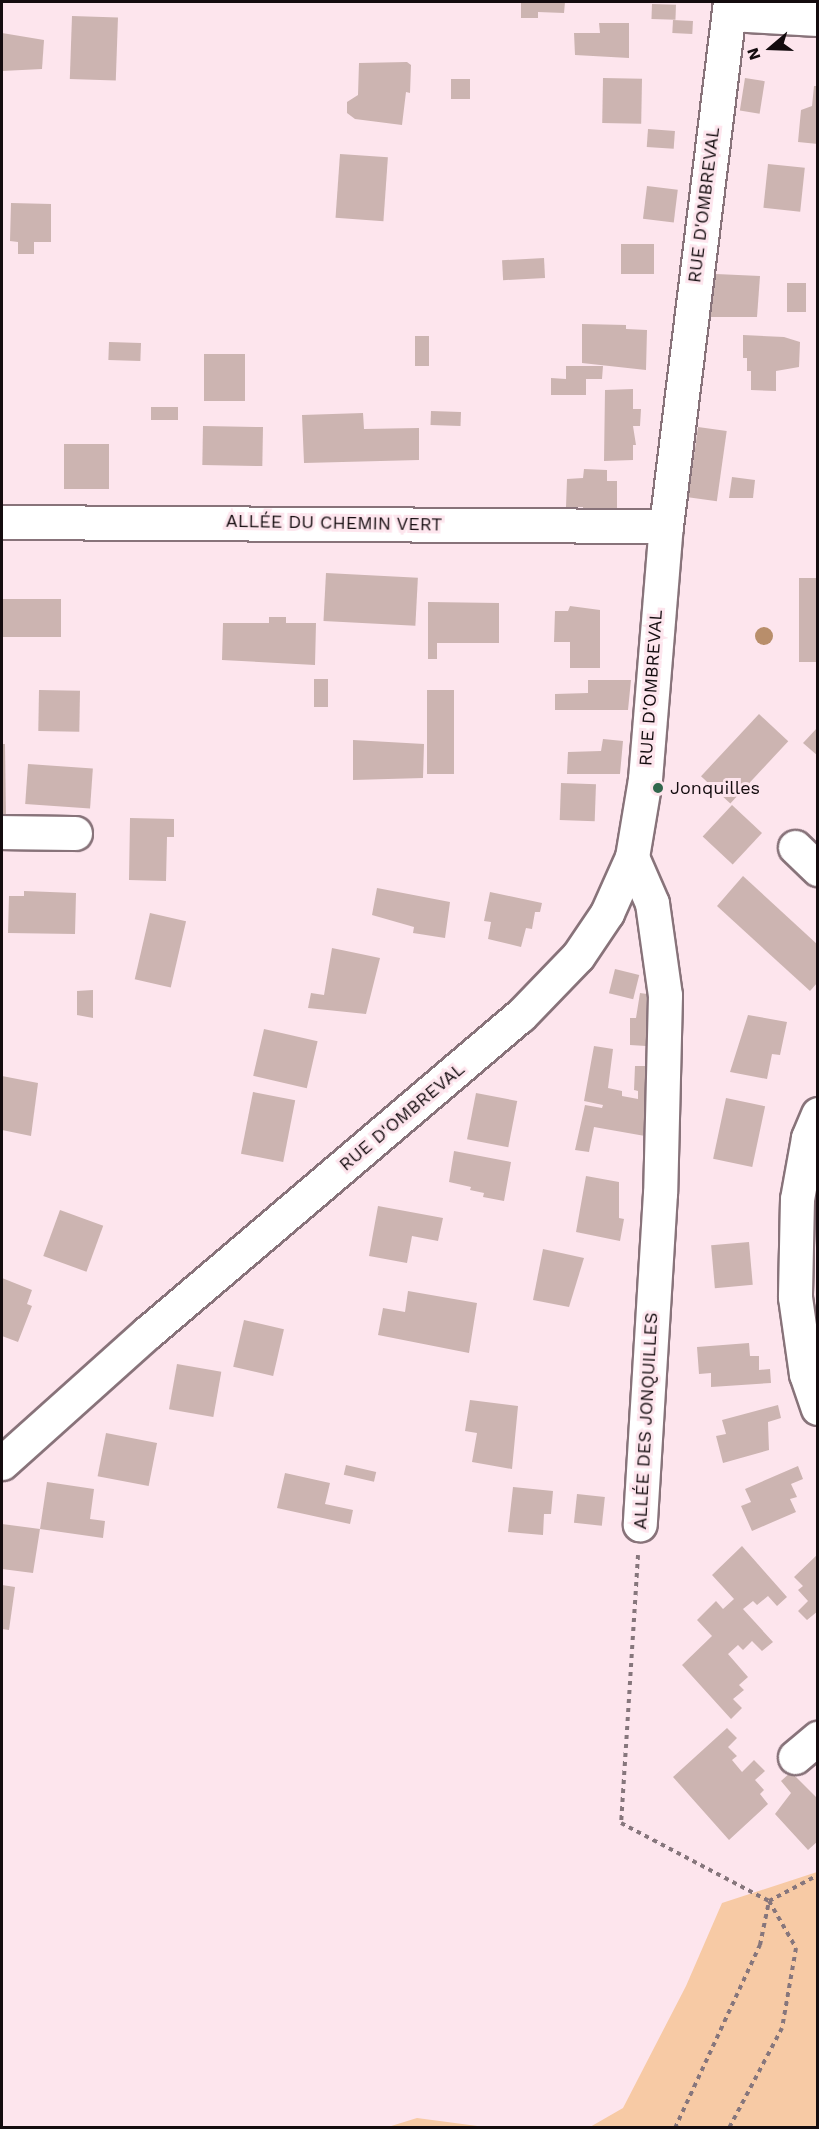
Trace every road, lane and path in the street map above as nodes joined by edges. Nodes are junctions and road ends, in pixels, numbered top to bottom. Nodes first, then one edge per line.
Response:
1 (730, 8) edge
2 (818, 19) edge
3 (2, 522) edge
4 (666, 526) junction
5 (2, 831) edge
6 (75, 833) dead end
7 (632, 857) junction
8 (818, 1114) edge
9 (818, 1408) edge
10 (2, 1463) edge
11 (640, 1524) joint
12 (818, 1875) edge
13 (769, 1901) junction
14 (675, 2127) edge
15 (729, 2127) edge

1 - 2 street
1 - 4 street, RUE D'OMBREVAL
3 - 4 street, ALLÉE DU CHEMIN VERT
4 - 7 street, RUE D'OMBREVAL
5 - 6 street
7 - 10 street, RUE D'OMBREVAL
7 - 11 street, ALLÉE DES JONQUILLES
8 - 9 street
11 - 13 path, ALLÉE DES JONQUILLES
12 - 13 path
13 - 14 path
13 - 15 path

